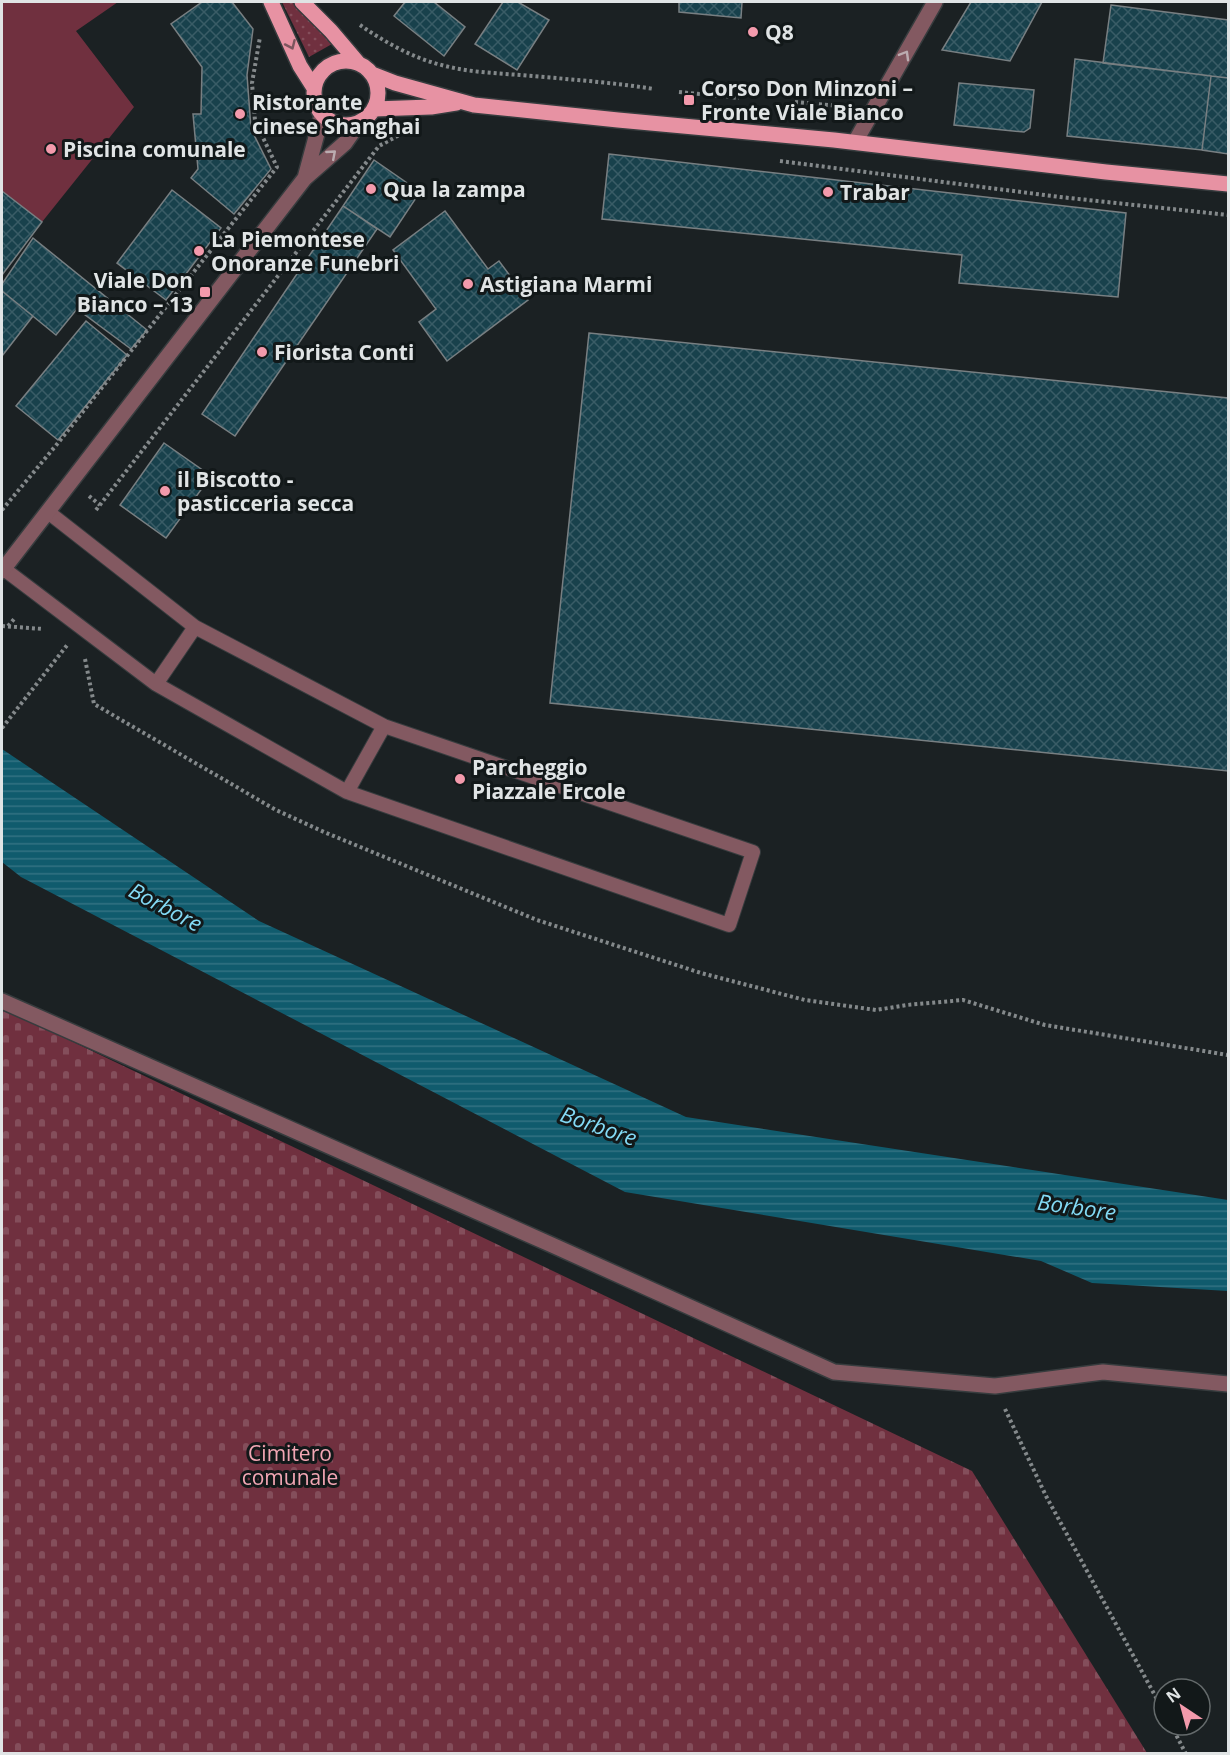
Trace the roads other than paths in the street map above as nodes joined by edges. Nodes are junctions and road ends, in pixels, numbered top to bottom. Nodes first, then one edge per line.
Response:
1 (272, 2) edge
2 (302, 2) edge
3 (935, 2) edge
4 (359, 64) junction
5 (372, 74) junction
6 (314, 88) junction
7 (462, 102) junction
8 (374, 109) junction
9 (322, 115) junction
10 (359, 123) junction
11 (855, 142) junction
12 (305, 178) junction
13 (1228, 184) edge
14 (48, 512) junction
15 (3, 570) edge
16 (195, 627) junction
17 (156, 684) junction
18 (384, 726) junction
19 (347, 792) junction
20 (2, 1001) edge
21 (1228, 1384) edge

1 -> 6 main road
2 - 4 main road
11 -> 3 street
4 - 5 main road
4 - 6 main road
5 - 7 main road
5 - 8 main road
6 - 9 main road
7 - 8 main road
7 - 11 main road
8 - 10 main road
9 - 10 main road
9 - 12 street
12 -> 10 street
11 - 13 main road
12 - 14 street
14 - 15 street
14 - 16 lane
15 - 17 lane
16 - 17 lane
16 - 18 lane
17 - 19 lane
18 - 19 lane
18 - 19 lane
20 - 21 street

